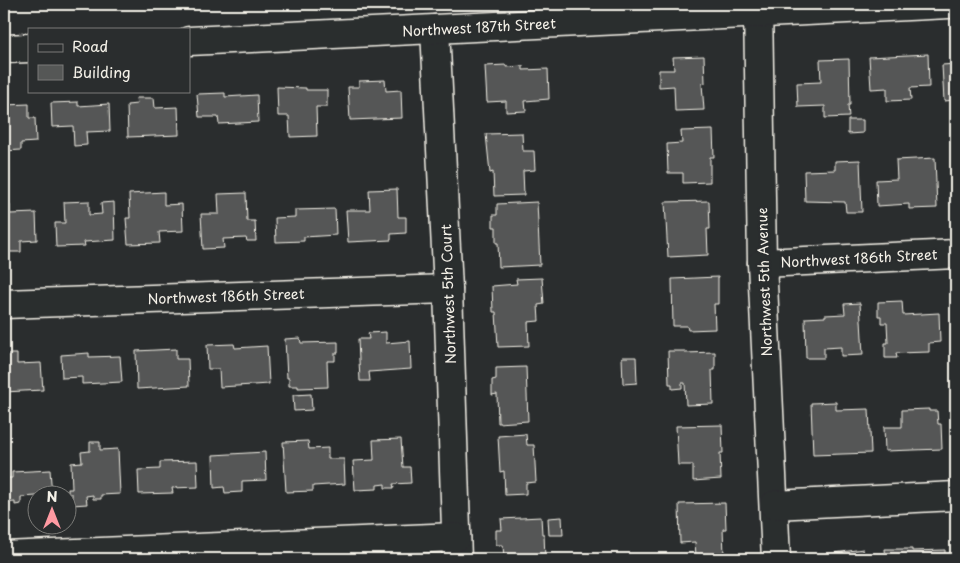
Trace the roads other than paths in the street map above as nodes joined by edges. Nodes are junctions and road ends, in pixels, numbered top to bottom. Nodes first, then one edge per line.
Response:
1 (949, 4) edge
2 (758, 8) edge
3 (435, 29) junction
4 (190, 40) edge
5 (28, 48) edge
6 (4, 49) edge
7 (956, 254) edge
8 (762, 262) junction
9 (448, 289) junction
10 (4, 304) edge
11 (956, 496) edge
12 (774, 505) junction
13 (456, 548) edge
14 (4, 556) edge
15 (776, 559) edge

1 - 2 street, Northwest 187th Street
2 - 3 street, Northwest 187th Street
2 - 8 street, Northwest 5th Avenue
3 - 4 street, Northwest 187th Street
3 - 9 street, Northwest 5th Court
5 - 6 street
7 - 8 street, Northwest 186th Street
8 - 12 street, Northwest 5th Avenue
9 - 10 street, Northwest 186th Street
9 - 13 street, Northwest 5th Court
11 - 12 street
12 - 15 street, Northwest 5th Avenue
13 - 14 street

